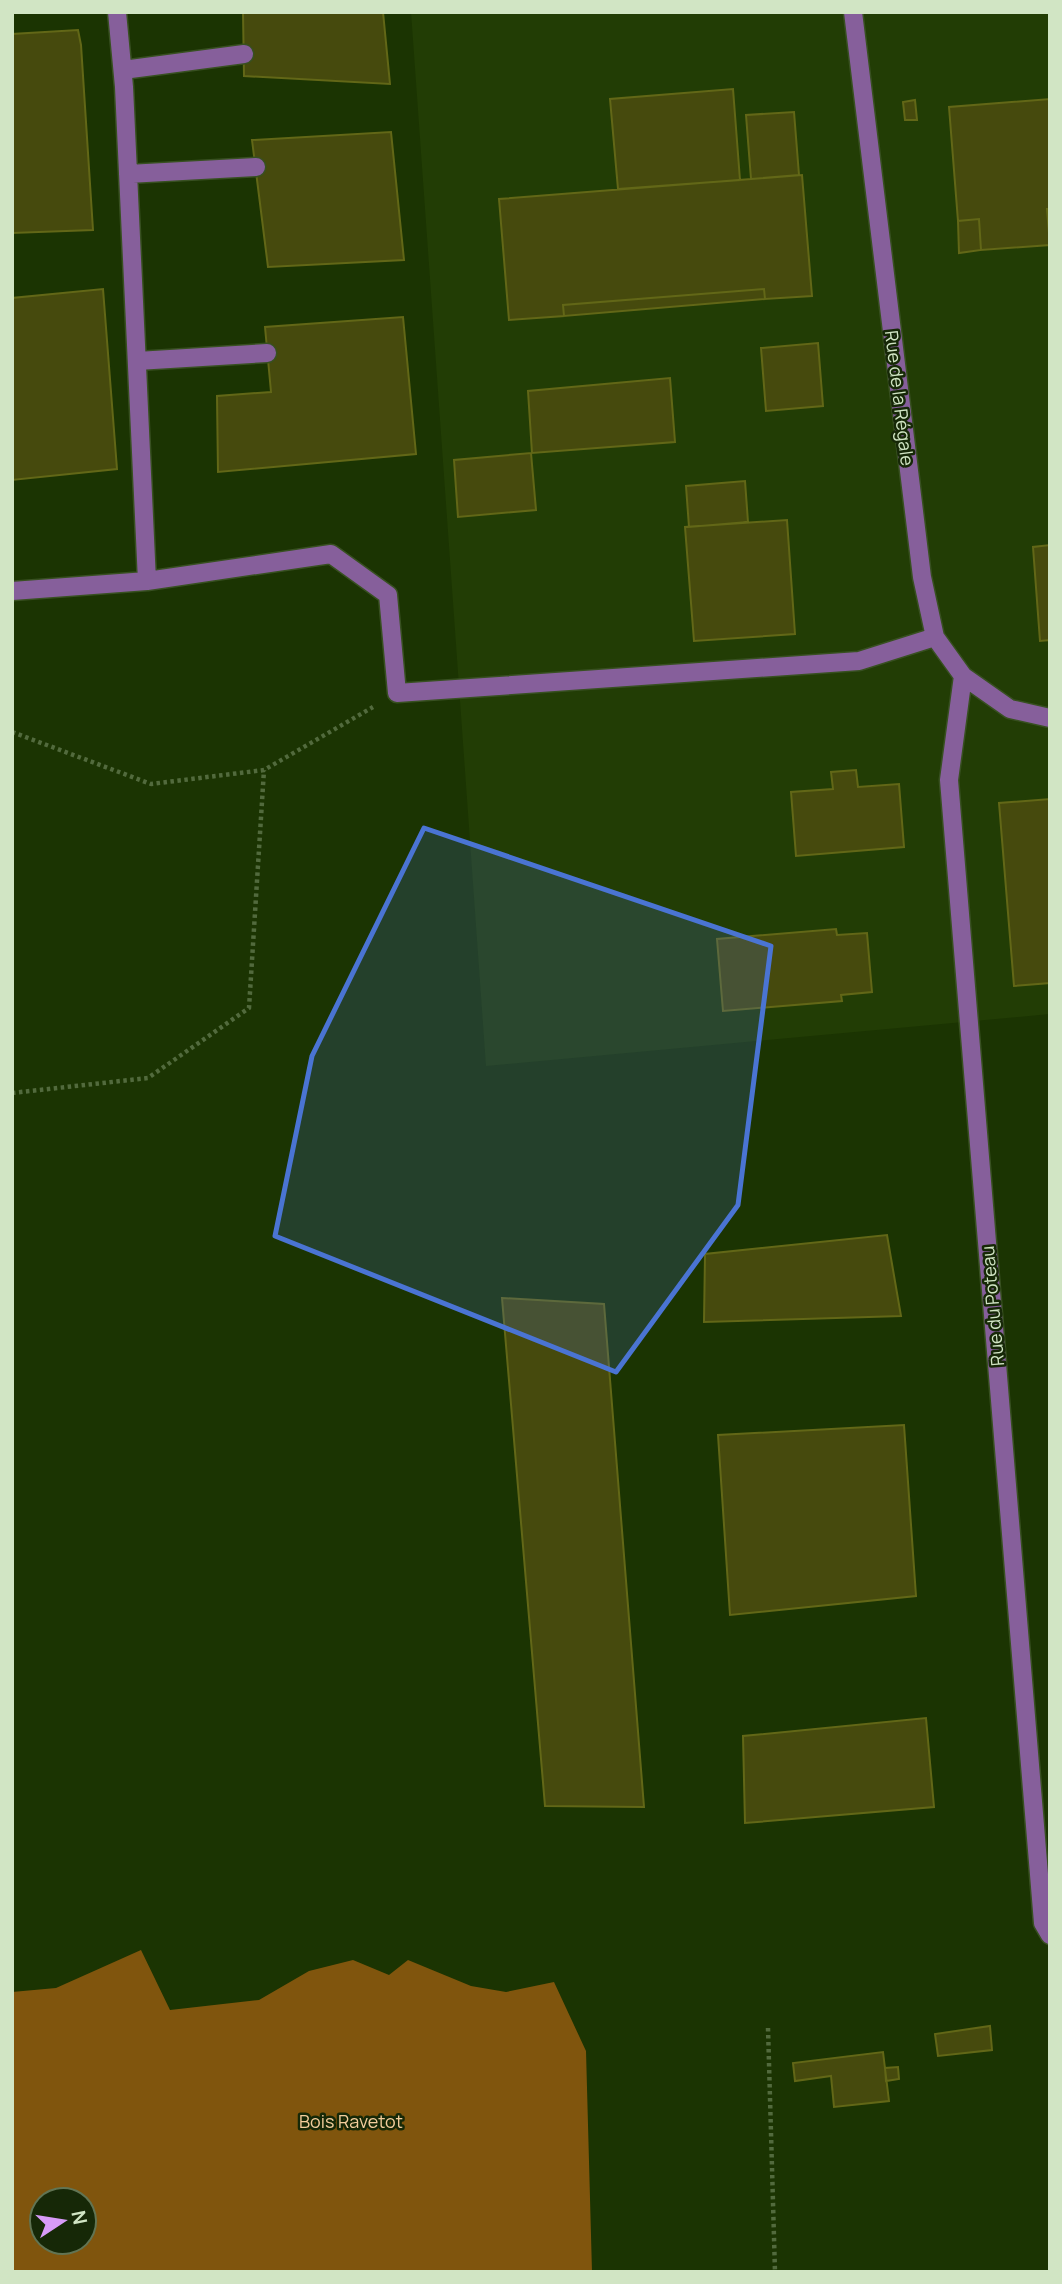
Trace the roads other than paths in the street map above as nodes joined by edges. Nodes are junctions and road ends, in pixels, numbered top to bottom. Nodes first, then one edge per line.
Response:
1 (117, 12) edge
2 (853, 12) edge
3 (244, 54) dead end
4 (123, 70) junction
5 (256, 167) dead end
6 (128, 174) junction
7 (267, 354) dead end
8 (137, 361) junction
9 (147, 581) junction
10 (12, 591) edge
11 (935, 637) junction
12 (963, 676) junction
13 (1050, 718) edge
14 (1050, 1935) edge

1 - 4 street
2 - 11 street, Rue de la Régale
3 - 4 street
4 - 6 street
5 - 6 street
6 - 8 street
7 - 8 street
8 - 9 street
9 - 10 street
9 - 11 street
11 - 12 street, Rue de la Régale
12 - 13 street, Rue de la Régale
12 - 14 street, Rue du Poteau

